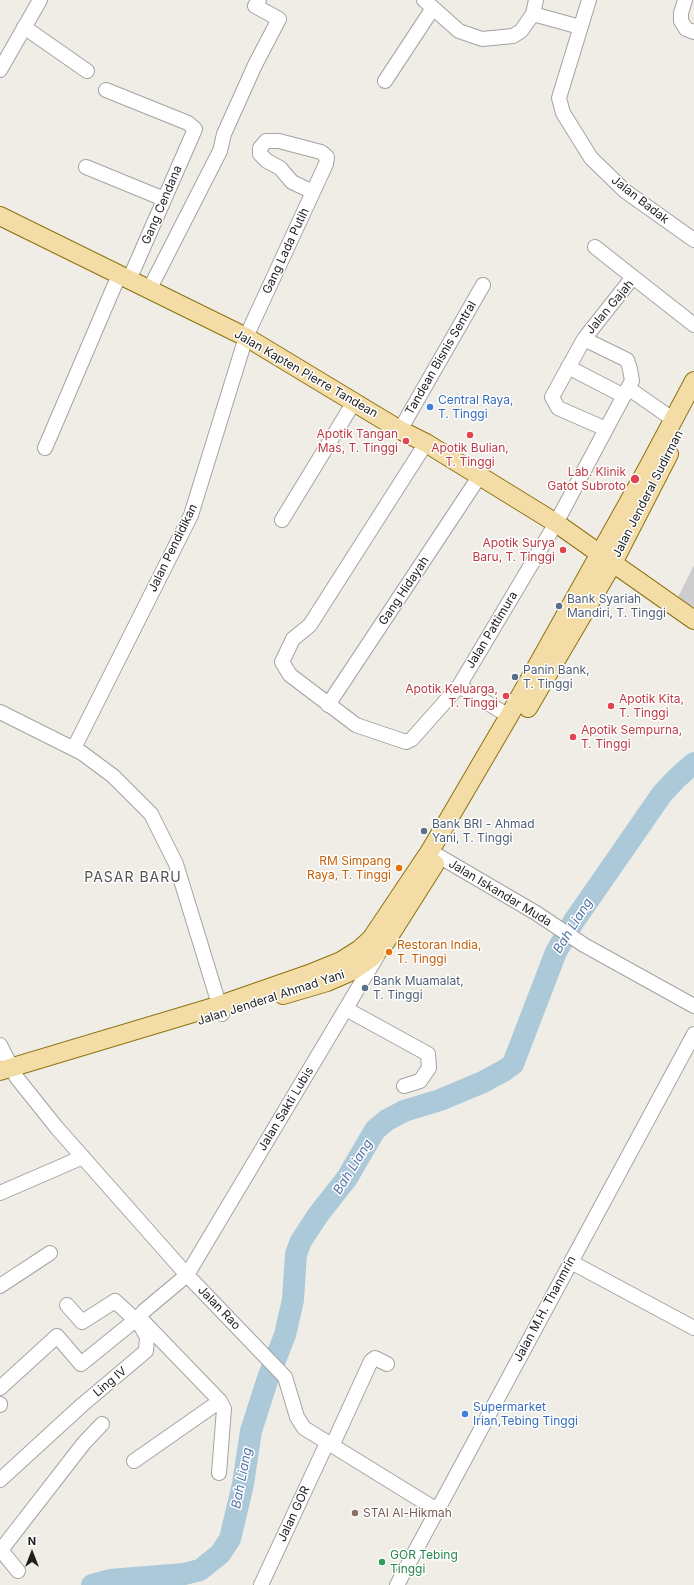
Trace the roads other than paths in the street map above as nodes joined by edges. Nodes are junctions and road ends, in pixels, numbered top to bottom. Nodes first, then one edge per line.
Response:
1 (40, 0) edge
2 (259, 0) edge
3 (589, 0) edge
4 (685, 0) edge
5 (428, 4) edge
6 (534, 7) edge
7 (24, 27) junction
8 (580, 27) junction
9 (694, 32) edge
10 (0, 70) edge
11 (87, 71) dead end
12 (385, 81) dead end
13 (106, 90) dead end
14 (86, 167) dead end
15 (313, 192) junction
16 (164, 199) junction
17 (0, 216) edge
18 (694, 240) edge
19 (595, 247) dead end
20 (633, 277) junction
21 (124, 278) junction
22 (483, 285) dead end
23 (149, 290) junction
24 (694, 325) edge
25 (246, 337) junction
26 (584, 339) junction
27 (568, 367) junction
28 (694, 381) edge
29 (626, 392) junction
30 (354, 402) junction
31 (694, 403) edge
32 (674, 420) junction
33 (606, 429) junction
34 (400, 430) junction
35 (426, 443) junction
36 (45, 448) dead end
37 (479, 477) junction
38 (282, 520) dead end
39 (556, 523) junction
40 (607, 559) junction
41 (694, 620) edge
42 (459, 686) junction
43 (328, 705) junction
44 (0, 712) edge
45 (509, 716) junction
46 (74, 748) junction
47 (435, 854) junction
48 (385, 943) junction
49 (694, 1006) edge
50 (346, 1009) junction
51 (221, 1010) junction
52 (694, 1034) edge
53 (0, 1045) edge
54 (7, 1074) edge
55 (404, 1086) dead end
56 (83, 1158) junction
57 (0, 1193) edge
58 (50, 1253) dead end
59 (571, 1262) junction
60 (187, 1276) junction
61 (0, 1286) edge
62 (67, 1304) dead end
63 (138, 1320) junction
64 (694, 1328) edge
65 (387, 1364) dead end
66 (0, 1388) edge
67 (220, 1401) junction
68 (102, 1424) dead end
69 (329, 1444) junction
70 (134, 1461) dead end
71 (219, 1473) dead end
72 (0, 1480) edge
73 (437, 1510) junction
74 (0, 1550) edge
75 (18, 1571) dead end
76 (261, 1585) edge
77 (396, 1585) edge

1 - 7 street
2 - 23 street
3 - 8 street, Jalan Badak
4 - 9 street
5 - 6 street
5 - 12 street
6 - 8 street
7 - 10 street
7 - 11 street
8 - 18 street, Jalan Badak
13 - 16 street, Gang Cendana
14 - 16 street
15 - 15 street, Gang Lada Putih
15 - 25 street, Gang Lada Putih
16 - 21 street, Gang Cendana
17 - 21 main road, Jalan Kapten Pierre Tandean
19 - 20 street
20 - 24 street, Jalan Gajah
20 - 26 street, Jalan Gajah
21 - 23 main road, Jalan Kapten Pierre Tandean
21 - 36 street, Gang Cendana
22 - 34 street, Tandean Bisnis Sentral
23 - 25 main road, Jalan Kapten Pierre Tandean
25 - 30 main road, Jalan Kapten Pierre Tandean
25 - 46 street, Jalan Pendidikan
26 - 27 street, Jalan Gajah
26 - 29 street
27 - 29 street
27 - 33 street, Jalan Gajah
28 - 32 main road, Jalan Jenderal Sudirman
29 - 32 street
29 - 33 street, Jalan Pattimura
30 - 34 main road, Jalan Kapten Pierre Tandean
30 - 38 street
31 - 40 main road, Jalan Jenderal Sudirman
32 - 40 main road, Jalan Jenderal Sudirman
33 - 39 street, Jalan Pattimura
34 - 35 main road, Jalan Kapten Pierre Tandean
35 - 37 main road, Jalan Kapten Pierre Tandean
35 - 43 street
37 - 39 main road, Jalan Kapten Pierre Tandean
37 - 43 street, Gang Hidayah
39 - 40 main road, Jalan Kapten Pierre Tandean
39 - 42 street, Jalan Pattimura
40 - 41 main road, Jalan Kapten Pierre Tandean
40 - 45 main road, Jalan Jenderal Ahmad Yani
40 - 47 main road, Jalan Jenderal Ahmad Yani
42 - 43 street, Jalan Pattimura
42 - 45 street
44 - 46 street
45 - 47 main road, Jalan Jenderal Ahmad Yani
46 - 51 street
47 - 48 main road, Jalan Jenderal Ahmad Yani
47 - 49 street, Jalan Iskandar Muda
47 - 51 main road, Jalan Jenderal Ahmad Yani
48 - 50 street, Jalan Sakti Lubis
48 - 51 main road, Jalan Jenderal Ahmad Yani
50 - 55 street
50 - 60 street, Jalan Sakti Lubis
51 - 54 main road, Jalan Jenderal Ahmad Yani
52 - 59 street, Jalan M.H. Thanmrin
53 - 54 street, Jalan Rao
54 - 56 street, Jalan Rao
56 - 57 street
56 - 60 street, Jalan Rao
58 - 61 street
59 - 64 street
59 - 73 street, Jalan M.H. Thanmrin
60 - 63 street
60 - 69 street, Jalan Rao
62 - 63 street
63 - 66 street
63 - 67 street
63 - 72 street, Ling IV
65 - 69 street, Jalan GOR
67 - 70 street
67 - 71 street
68 - 74 street
69 - 73 street, Jalan Rao
69 - 76 street, Jalan GOR
73 - 77 street, Jalan M.H. Thanmrin
74 - 75 street

